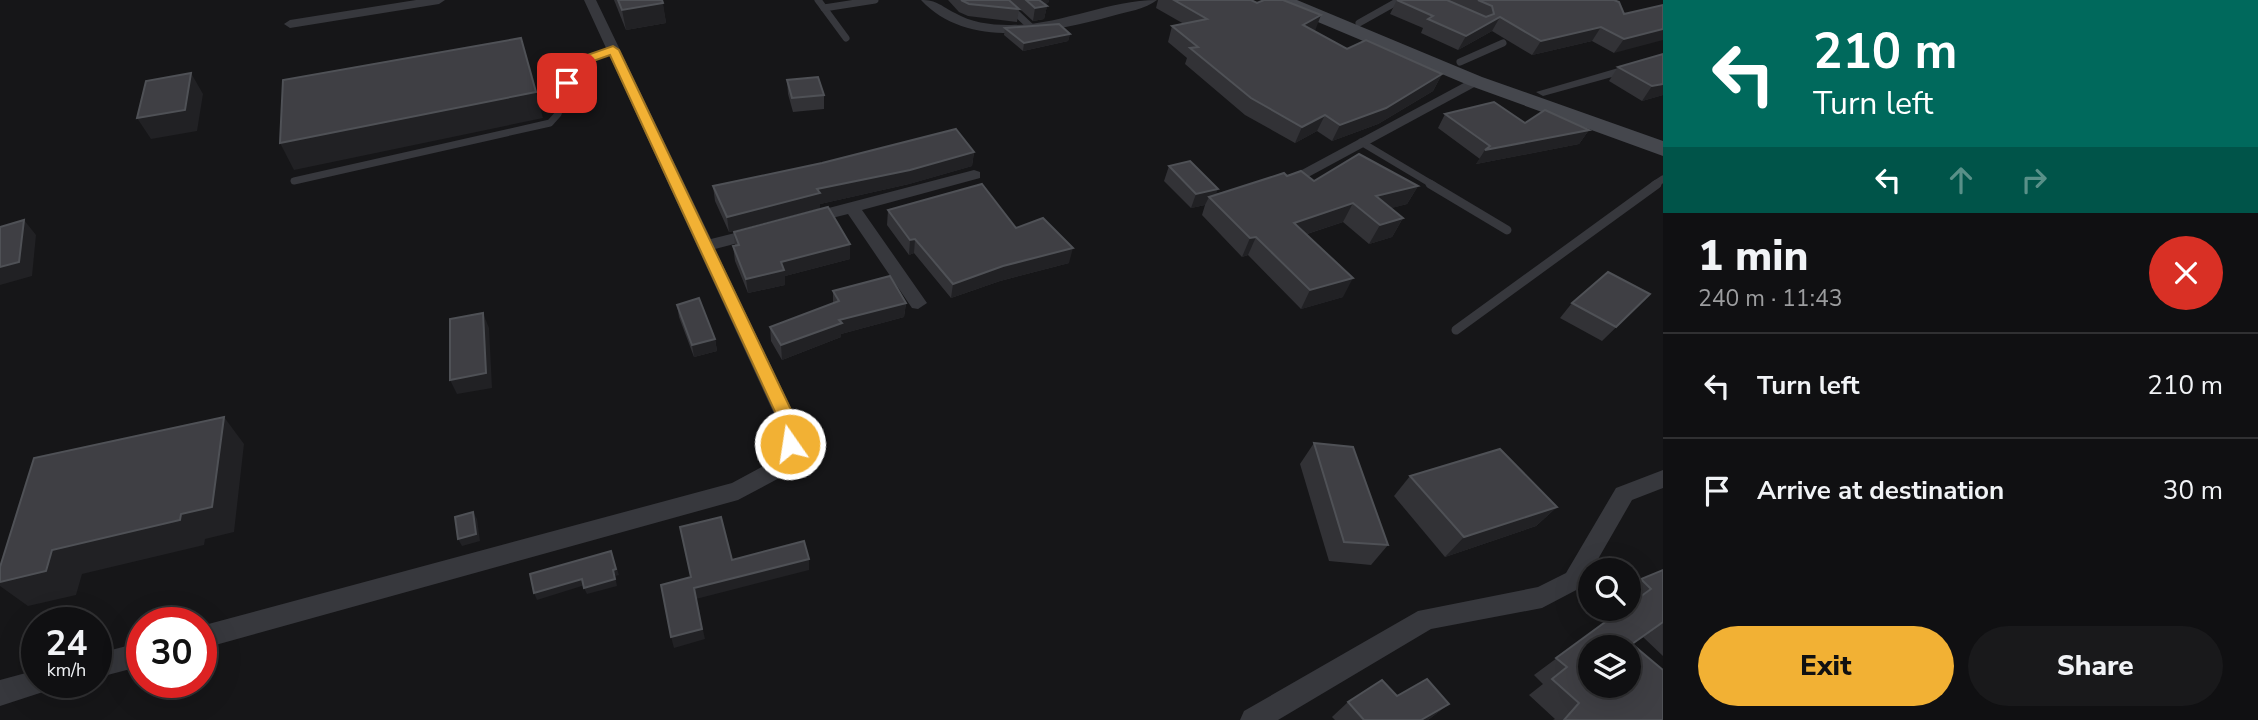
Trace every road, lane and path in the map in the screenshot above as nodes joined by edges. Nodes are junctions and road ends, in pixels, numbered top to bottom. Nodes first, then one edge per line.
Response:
1 (439, 0) edge
2 (590, 0) edge
3 (818, 0) edge
4 (874, 0) edge
5 (927, 0) edge
6 (1002, 0) edge
7 (1151, 0) edge
8 (1281, 0) edge
9 (1306, 0) edge
10 (1400, 0) edge
11 (824, 8) junction
12 (1359, 23) junction
13 (290, 24) dead end
14 (1031, 27) junction
15 (846, 38) dead end
16 (1503, 43) dead end
17 (613, 50) junction
18 (1663, 58) edge
19 (1460, 62) junction
20 (1475, 81) junction
21 (1543, 92) junction
22 (1663, 134) edge
23 (1361, 142) junction
24 (1663, 149) edge
25 (974, 175) dead end
26 (1293, 179) edge
27 (1663, 179) edge
28 (294, 181) dead end
29 (852, 207) junction
30 (1507, 230) dead end
31 (706, 246) junction
32 (918, 303) dead end
33 (1457, 330) dead end
34 (1663, 479) edge
35 (217, 634) edge
36 (21, 687) edge
37 (0, 693) edge
38 (1253, 720) edge

1 - 13 street
2 - 17 street
3 - 11 lane
4 - 11 lane
5 - 14 street
6 - 14 lane
7 - 14 street
8 - 20 main road
9 - 12 main road
10 - 12 lane
11 - 15 lane
12 - 19 main road
16 - 19 lane
17 - 28 lane
17 - 31 street
18 - 21 street
19 - 21 main road
20 - 23 street
20 - 24 main road
21 - 22 main road
23 - 26 street
23 - 30 lane
25 - 29 street
27 - 33 lane
29 - 31 street
29 - 32 street
31 - 35 street
34 - 38 street
36 - 37 street

